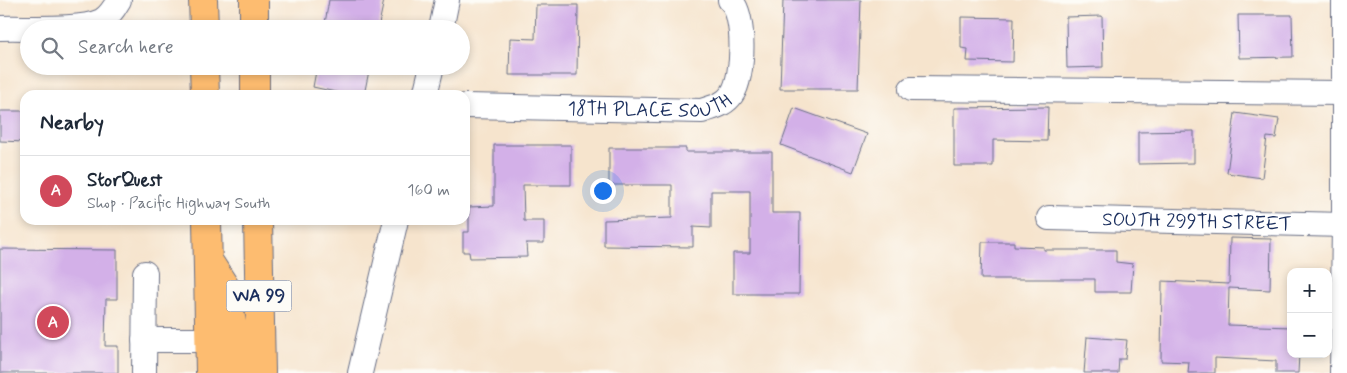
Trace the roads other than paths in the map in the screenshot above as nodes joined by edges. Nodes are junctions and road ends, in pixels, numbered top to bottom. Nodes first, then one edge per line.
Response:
1 (118, 0) edge
2 (203, 0) edge
3 (254, 0) edge
4 (447, 0) edge
5 (730, 0) edge
6 (1345, 7) edge
7 (102, 20) edge
8 (204, 20) edge
9 (254, 20) edge
10 (442, 20) edge
11 (0, 28) edge
12 (20, 28) edge
13 (204, 75) edge
14 (255, 75) edge
15 (430, 75) edge
16 (911, 89) dead end
17 (205, 90) edge
18 (255, 90) edge
19 (426, 90) edge
20 (1344, 93) junction
21 (470, 106) edge
22 (1049, 218) dead end
23 (207, 225) edge
24 (258, 225) edge
25 (395, 225) edge
26 (1344, 225) junction
27 (208, 260) junction
28 (145, 273) dead end
29 (144, 340) junction
30 (209, 340) junction
31 (144, 373) edge
32 (210, 373) edge
33 (236, 373) edge
34 (261, 373) edge
35 (360, 373) edge
36 (1342, 373) edge

1 - 7 street
2 - 8 main road
3 - 9 main road
4 - 10 street
5 - 21 street, 18TH PLACE SOUTH
6 - 20 street
11 - 12 street
13 - 17 main road
14 - 18 main road
15 - 19 street
16 - 20 street
20 - 26 street
22 - 26 street, SOUTH 299TH STREET
23 - 27 main road, WA 99
24 - 34 main road, WA 99
25 - 35 street
26 - 36 street
27 - 30 main road, WA 99
27 - 33 main road
28 - 29 street
29 - 30 street
29 - 31 street
30 - 32 main road, WA 99

